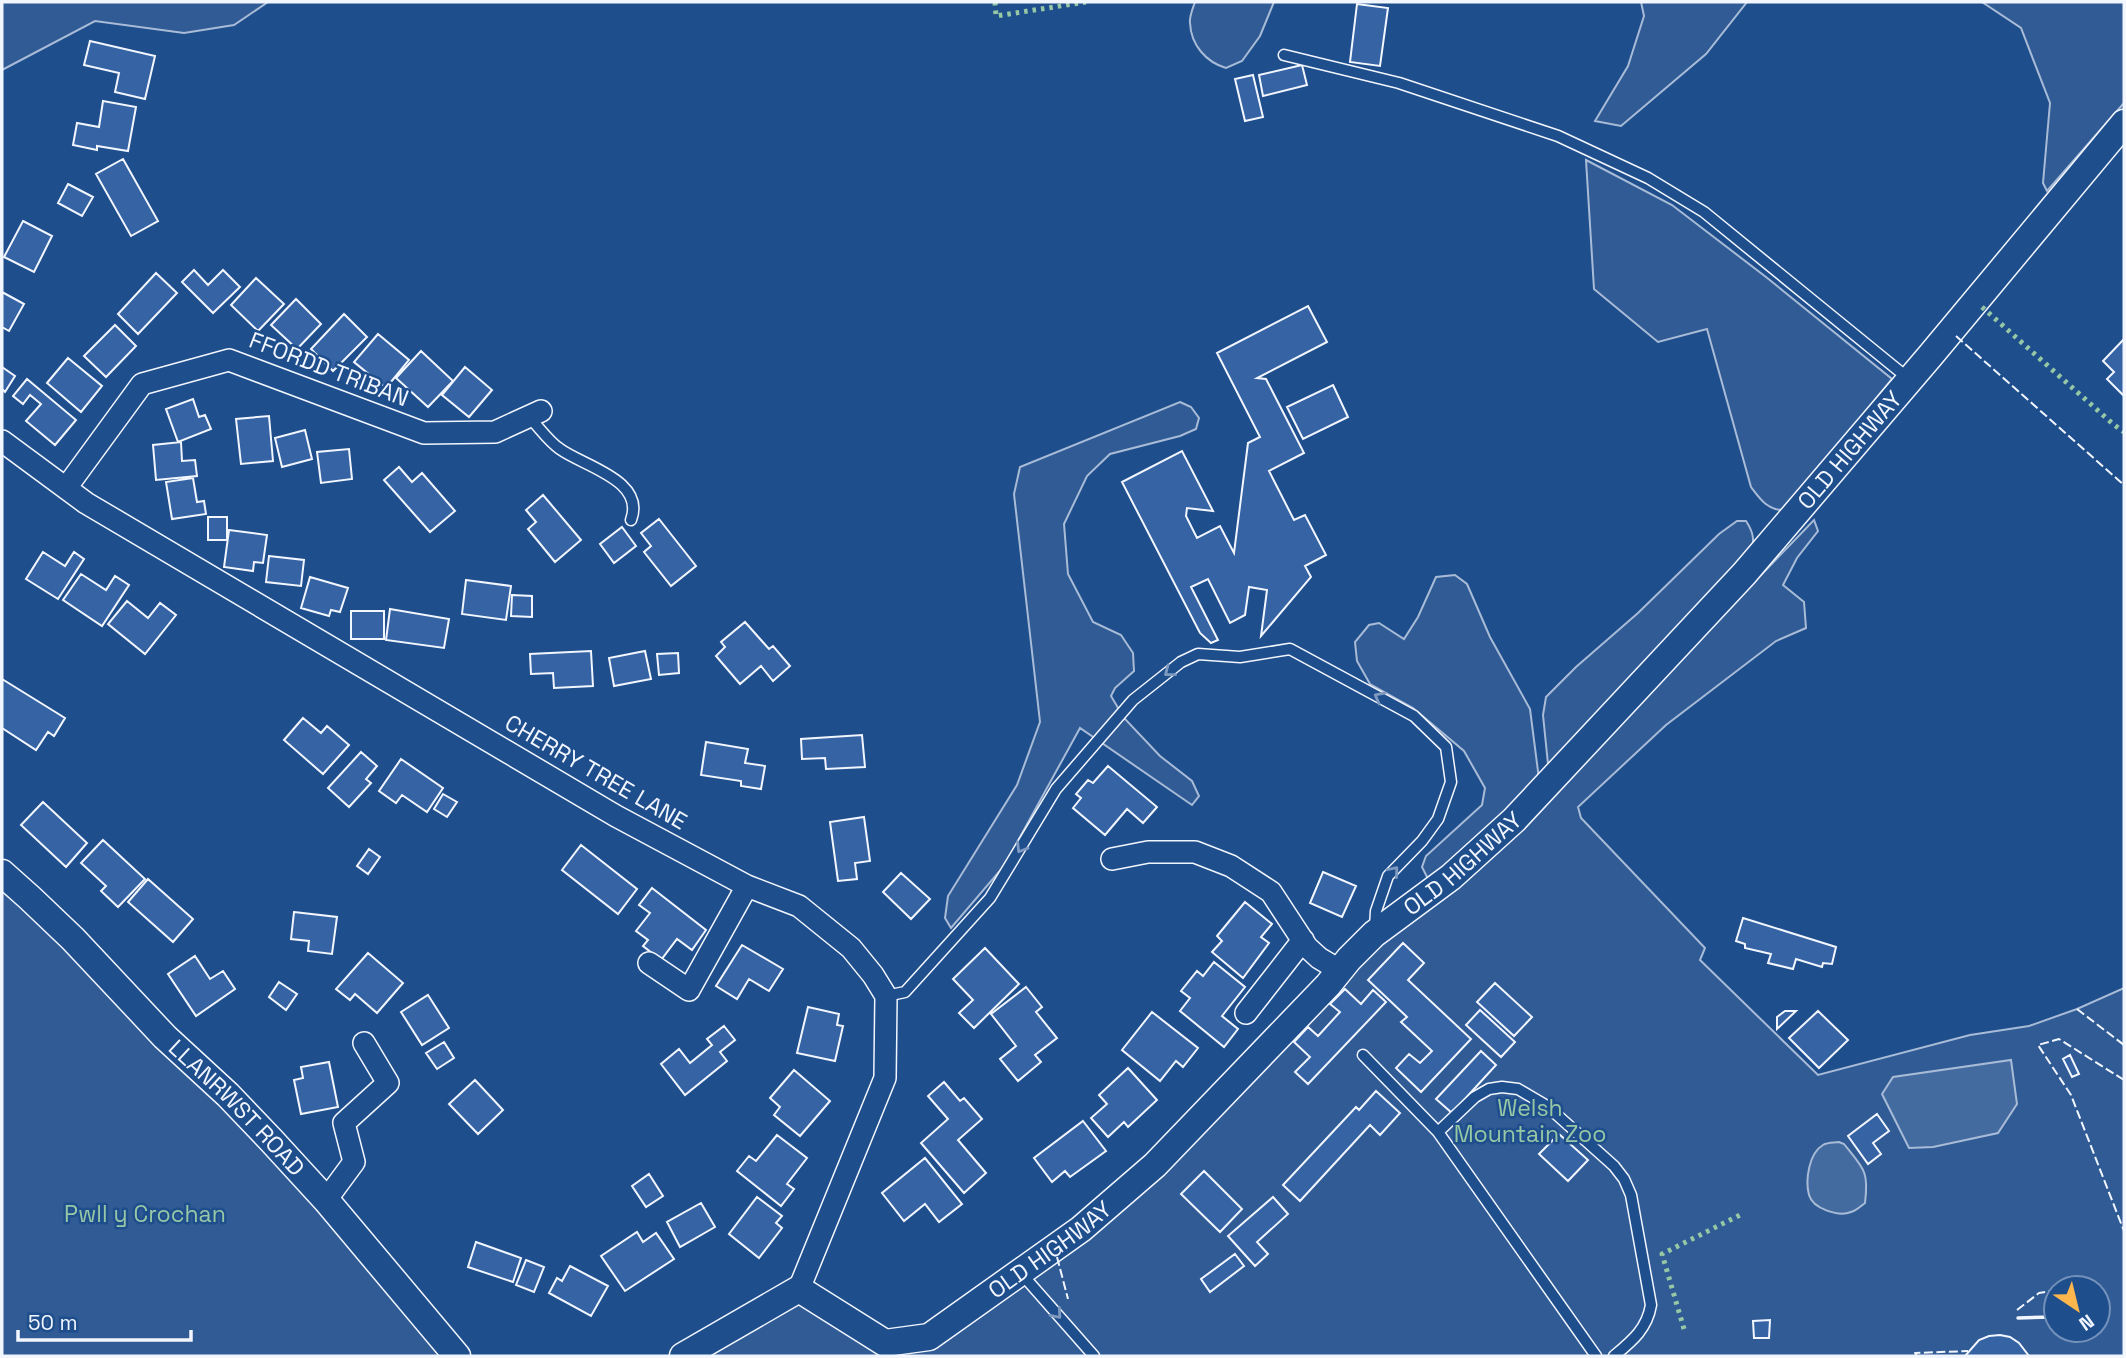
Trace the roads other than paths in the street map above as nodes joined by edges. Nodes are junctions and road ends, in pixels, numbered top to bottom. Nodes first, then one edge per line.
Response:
1 (1284, 55) dead end
2 (2124, 123) edge
3 (1911, 380) junction
4 (535, 414) joint
5 (2, 441) edge
6 (66, 488) junction
7 (631, 520) dead end
8 (1112, 859) dead end
9 (2, 873) edge
10 (747, 887) junction
11 (1374, 934) junction
12 (1303, 940) junction
13 (649, 963) dead end
14 (1339, 970) junction
15 (886, 996) junction
16 (1246, 1013) dead end
17 (364, 1043) dead end
18 (1363, 1055) dead end
19 (1438, 1132) junction
20 (326, 1200) junction
21 (1020, 1272) junction
22 (799, 1290) junction
23 (457, 1356) edge
24 (683, 1356) edge
25 (1094, 1356) edge
26 (1596, 1356) edge
27 (1614, 1356) edge

1 - 3 lane
2 - 3 street, OLD HIGHWAY
3 - 11 street, OLD HIGHWAY
4 - 6 street, FFORDD TRIBAN
4 - 7 lane
5 - 6 street, CHERRY TREE LANE
6 - 10 street, CHERRY TREE LANE
8 - 12 street
9 - 20 street, LLANRWST ROAD
10 - 13 street
10 - 15 street, CHERRY TREE LANE
11 - 14 street, OLD HIGHWAY
11 -> 15 lane
12 - 14 street
12 - 16 street
14 - 21 street, OLD HIGHWAY
15 - 22 street
17 - 20 street
18 - 19 lane
19 - 26 lane
19 - 27 lane
20 - 23 street, LLANRWST ROAD
21 - 22 street, OLD HIGHWAY
21 -> 25 lane
22 - 24 street

